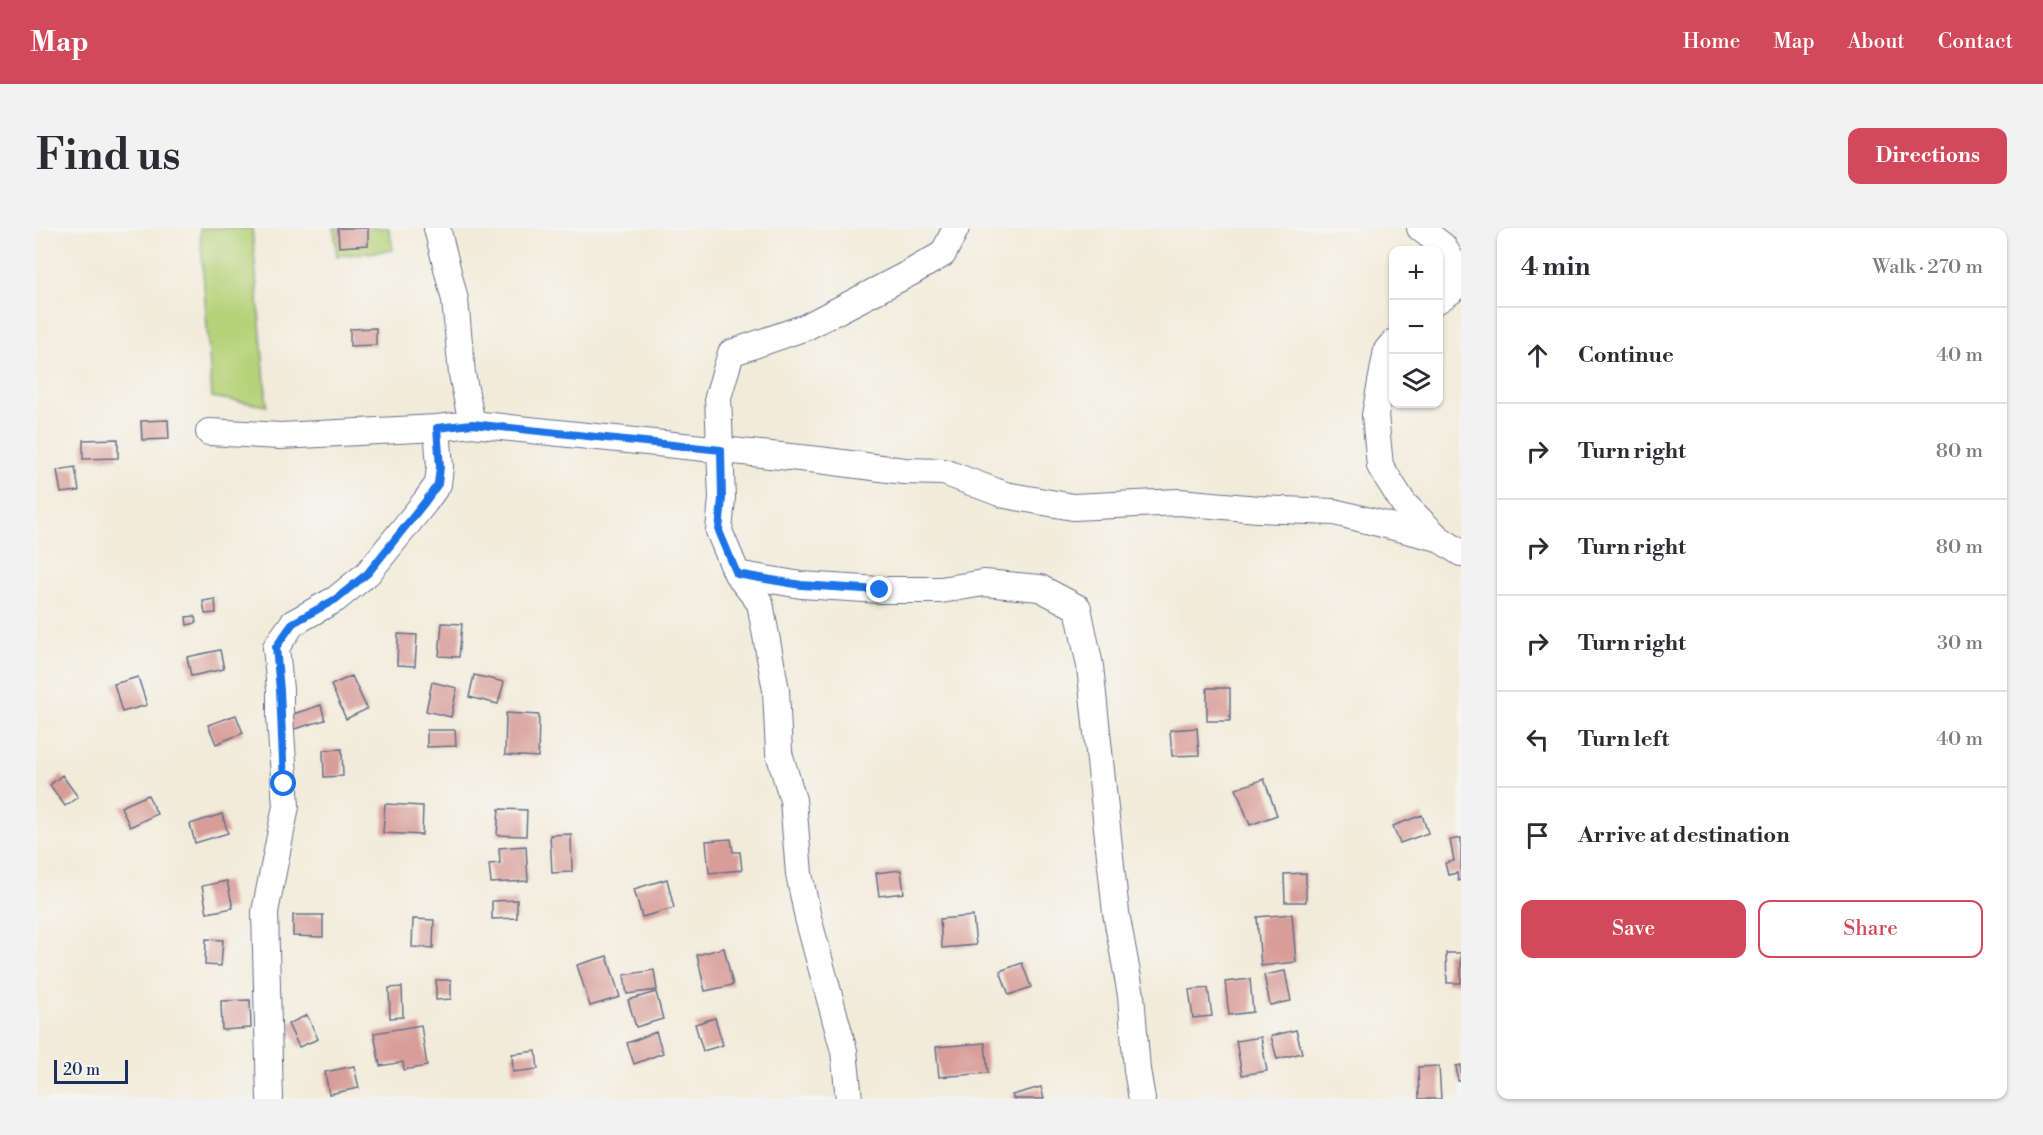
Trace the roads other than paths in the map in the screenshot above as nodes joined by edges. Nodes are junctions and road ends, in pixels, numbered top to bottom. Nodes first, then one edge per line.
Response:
1 (437, 228) edge
2 (956, 228) edge
3 (1420, 228) edge
4 (1450, 294) edge
5 (1389, 348) edge
6 (472, 424) junction
7 (437, 428) junction
8 (209, 432) dead end
9 (721, 450) junction
10 (1438, 538) junction
11 (1461, 553) edge
12 (737, 574) junction
13 (270, 1099) edge
14 (849, 1099) edge
15 (1142, 1099) edge

1 - 6 street
2 - 9 street
3 - 4 street
5 - 10 street
6 - 7 street
6 - 9 street
7 - 8 street
7 - 13 street
9 - 10 street
9 - 12 street
10 - 11 street
12 - 14 street
12 - 15 street

